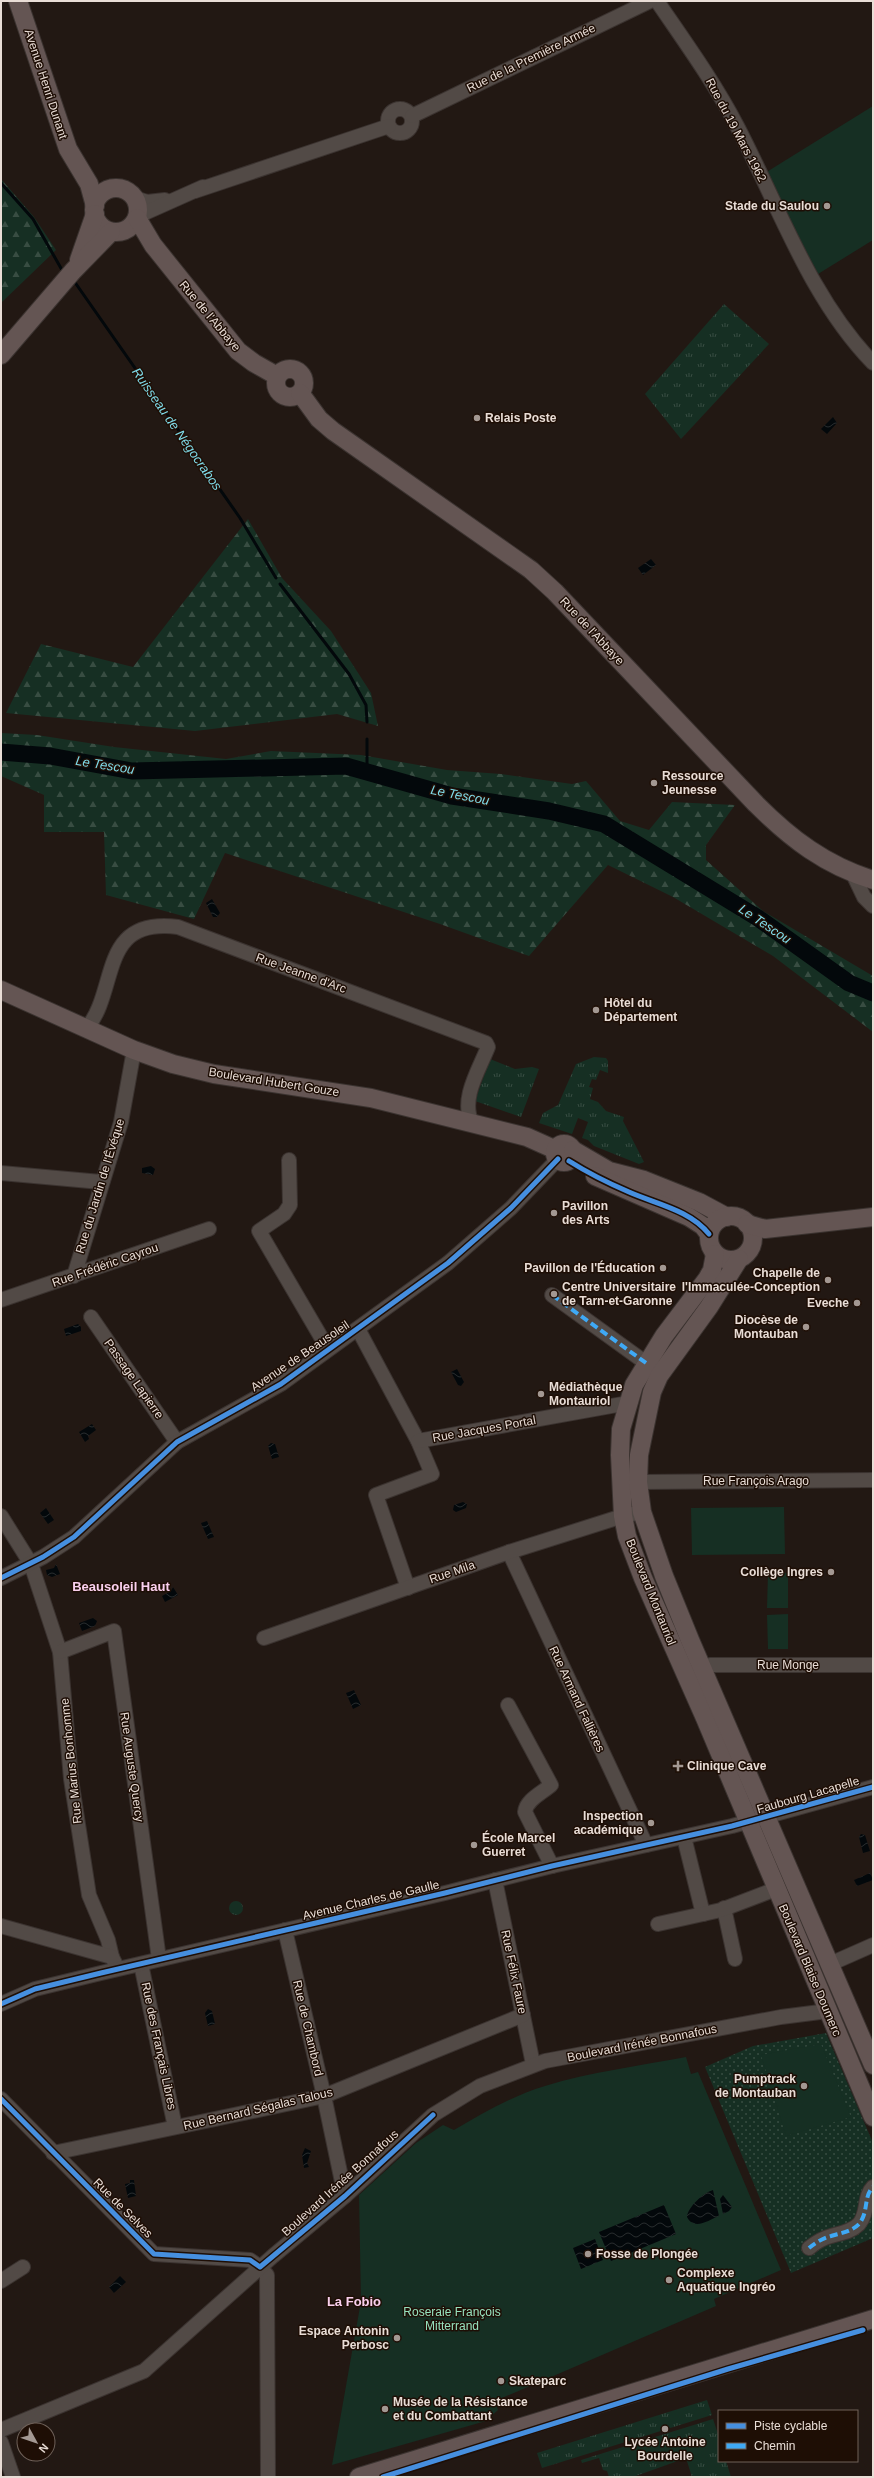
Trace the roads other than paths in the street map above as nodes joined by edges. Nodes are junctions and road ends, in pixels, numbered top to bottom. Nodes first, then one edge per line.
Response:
1 (18, 1) edge
2 (650, 1) edge
3 (657, 1) edge
4 (77, 166) junction
5 (112, 188) junction
6 (135, 198) junction
7 (176, 198) junction
8 (95, 210) junction
9 (138, 217) junction
10 (117, 232) junction
11 (152, 245) junction
12 (73, 271) junction
13 (1, 355) edge
14 (873, 363) edge
15 (853, 874) junction
16 (873, 880) edge
17 (873, 906) edge
18 (1, 990) edge
19 (87, 1028) junction
20 (134, 1050) junction
21 (472, 1124) junction
22 (564, 1155) junction
23 (289, 1160) dead end
24 (1, 1173) edge
25 (101, 1182) junction
26 (727, 1217) junction
27 (873, 1217) edge
28 (821, 1223) junction
29 (747, 1224) junction
30 (209, 1229) dead end
31 (709, 1234) junction
32 (715, 1254) junction
33 (744, 1255) junction
34 (74, 1276) junction
35 (552, 1296) dead end
36 (1, 1300) edge
37 (91, 1317) dead end
38 (358, 1329) junction
39 (328, 1349) junction
40 (646, 1363) junction
41 (628, 1403) junction
42 (418, 1441) junction
43 (177, 1442) junction
44 (873, 1480) edge
45 (638, 1482) junction
46 (642, 1512) junction
47 (1, 1516) edge
48 (623, 1516) junction
49 (509, 1552) junction
50 (31, 1564) junction
51 (1, 1578) edge
52 (408, 1588) junction
53 (264, 1638) dead end
54 (60, 1652) junction
55 (873, 1665) edge
56 (703, 1668) junction
57 (508, 1705) dead end
58 (873, 1787) edge
59 (766, 1816) junction
60 (748, 1822) junction
61 (684, 1837) junction
62 (646, 1845) junction
63 (552, 1866) junction
64 (495, 1880) junction
65 (776, 1888) junction
66 (724, 1908) junction
67 (702, 1912) junction
68 (658, 1924) dead end
69 (1, 1926) edge
70 (285, 1930) junction
71 (873, 1945) edge
72 (159, 1959) junction
73 (735, 1959) dead end
74 (115, 1963) junction
75 (141, 1964) junction
76 (830, 1964) junction
77 (1, 2004) edge
78 (828, 2011) junction
79 (523, 2015) junction
80 (533, 2064) junction
81 (873, 2065) edge
82 (324, 2096) junction
83 (1, 2099) edge
84 (873, 2117) edge
85 (175, 2128) junction
86 (53, 2153) junction
87 (873, 2187) edge
88 (344, 2196) junction
89 (809, 2248) dead end
90 (260, 2267) junction
91 (23, 2268) dead end
92 (1, 2281) edge
93 (873, 2319) edge
94 (873, 2329) edge
95 (822, 2336) junction
96 (1, 2430) edge
97 (1, 2442) edge
98 (13, 2477) edge
99 (268, 2477) edge
100 (359, 2477) edge

1 - 4 main road, Avenue Henri Dunant
2 - 7 street, Rue de la Première Armée
3 - 14 street, Rue du 19 Mars 1962
4 - 5 main road, Avenue Henri Dunant
4 - 8 main road, Avenue Henri Dunant
5 - 6 main road
5 - 8 main road
6 - 7 street, Rue de la Première Armée
6 - 9 main road
7 - 9 street, Rue de la Première Armée
8 - 10 main road
8 - 12 main road
9 - 10 main road
9 - 11 main road, Rue de l'Abbaye
10 - 11 main road, Rue de l'Abbaye
10 - 12 main road
11 - 15 main road, Rue de l'Abbaye
12 - 13 main road
15 - 16 main road, Rue de l'Abbaye
15 - 17 street
18 - 19 main road, Boulevard Hubert Gouze
19 - 20 main road, Boulevard Hubert Gouze
19 - 21 street, Rue Jeanne d'Arc
20 - 21 main road, Boulevard Hubert Gouze
20 - 25 street, Rue du Jardin de l'Êvéque
21 - 22 main road, Boulevard Hubert Gouze
22 - 26 main road, Boulevard Hubert Gouze
22 - 31 main road, Boulevard Hubert Gouze
22 - 38 street, Avenue de Beausoleil
23 - 39 street
24 - 25 street
25 - 34 street, Rue du Jardin de l'Êvéque
26 - 29 main road
26 - 31 main road
27 - 28 main road
28 - 29 main road
28 - 33 main road
29 - 33 main road
30 - 34 street, Rue Frédéric Cayrou
31 - 32 main road
32 - 33 main road
32 - 40 main road, Boulevard Montauriol
33 - 45 main road, Boulevard Montauriol
34 - 36 street, Rue Frédéric Cayrou
35 - 40 street
37 - 43 street, Passage Lapierre
38 - 39 street, Avenue de Beausoleil
38 - 42 street, Rue Jacques Portal
39 - 43 street, Avenue de Beausoleil
40 - 41 main road, Boulevard Montauriol
41 - 42 street, Rue Jacques Portal
41 - 48 main road, Boulevard Montauriol
42 - 52 street
43 - 50 street, Avenue de Beausoleil
44 - 45 street, Rue François Arago
45 - 46 main road, Boulevard Montauriol
46 - 48 street, Rue Mila
46 - 56 main road, Boulevard Montauriol
47 - 50 street, Rue Marius Bonhomme
48 - 49 street, Rue Mila
48 - 60 main road, Boulevard Montauriol
49 - 52 street, Rue Mila
49 - 62 street, Rue Armand Fallières
50 - 51 street, Avenue de Beausoleil
50 - 54 street, Rue Marius Bonhomme
52 - 53 street, Rue Mila
54 - 72 street, Rue Auguste Quercy
54 - 74 street, Rue Marius Bonhomme
55 - 56 street, Rue Monge
56 - 59 main road, Boulevard Montauriol
57 - 63 street
58 - 59 street, Faubourg Lacapelle
59 - 60 street, Faubourg Lacapelle
59 - 76 main road, Boulevard Blaise Doumerc
60 - 61 street, Avenue Charles de Gaulle
60 - 65 main road, Boulevard Blaise Doumerc
61 - 62 street, Avenue Charles de Gaulle
61 - 67 street
62 - 63 street, Avenue Charles de Gaulle
63 - 64 street, Avenue Charles de Gaulle
64 - 70 street, Avenue Charles de Gaulle
64 - 79 street, Rue Félix Faure
65 - 66 street
65 - 78 main road, Boulevard Blaise Doumerc
66 - 67 street
66 - 73 street
67 - 68 street
69 - 74 street
70 - 72 street, Avenue Charles de Gaulle
70 - 82 street, Rue de Chambord
71 - 76 street
72 - 75 street, Avenue Charles de Gaulle
74 - 75 street, Avenue Charles de Gaulle
74 - 77 street, Avenue Charles de Gaulle
75 - 85 street, Rue des Français Libres
76 - 81 main road, Boulevard Blaise Doumerc
78 - 80 street, Boulevard Irénée Bonnafous
78 - 84 main road, Boulevard Blaise Doumerc
79 - 80 street, Rue Félix Faure
79 - 82 street, Rue Bernard Ségalas Talous
80 - 88 street, Boulevard Irénée Bonnafous
82 - 85 street, Rue Bernard Ségalas Talous
82 - 88 street, Rue de Chambord
83 - 86 street, Rue de Selves
85 - 86 street, Rue Bernard Ségalas Talous
86 - 90 street, Rue de Selves
87 - 89 street
88 - 90 street, Boulevard Irénée Bonnafous
90 - 96 street, Boulevard Irénée Bonnafous
90 - 99 street
91 - 92 street
93 - 95 main road
94 - 95 main road
95 - 100 main road
97 - 98 street

